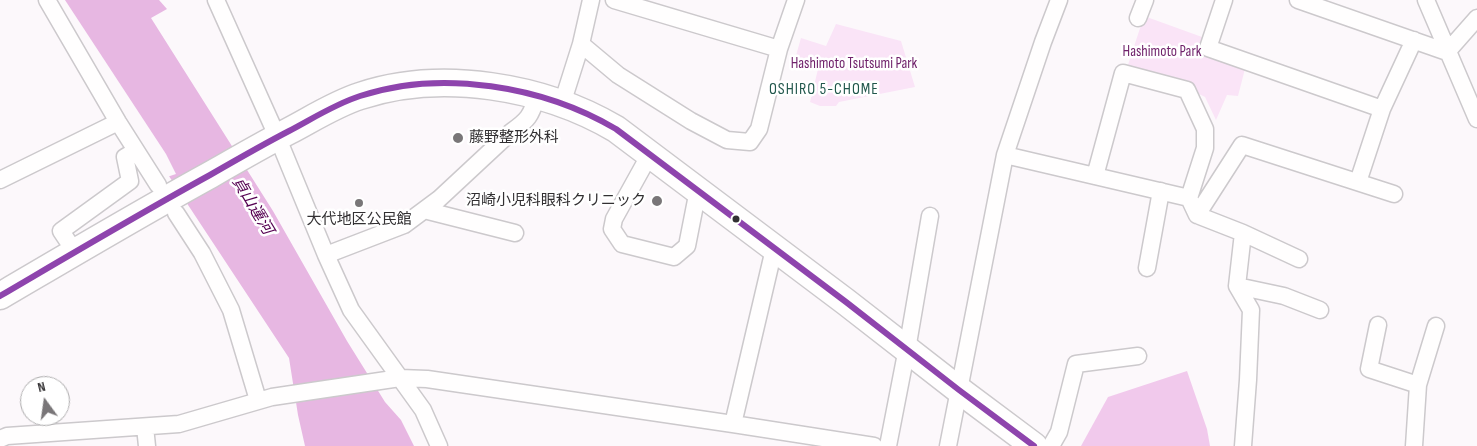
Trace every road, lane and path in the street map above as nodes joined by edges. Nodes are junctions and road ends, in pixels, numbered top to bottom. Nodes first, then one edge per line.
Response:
1 (47, 0) edge
2 (216, 0) edge
3 (591, 0) edge
4 (614, 0) edge
5 (796, 0) edge
6 (1059, 0) edge
7 (1145, 0) edge
8 (1224, 0) edge
9 (1298, 0) edge
10 (1426, 0) edge
11 (1138, 18) dead end
12 (1477, 18) edge
13 (1414, 40) junction
14 (581, 44) junction
15 (779, 49) junction
16 (1447, 52) junction
17 (537, 96) junction
18 (562, 104) junction
19 (1382, 109) junction
20 (1476, 117) edge
21 (118, 122) junction
22 (278, 136) junction
23 (135, 151) junction
24 (650, 154) junction
25 (1005, 155) junction
26 (1095, 176) junction
27 (0, 180) edge
28 (1358, 182) junction
29 (698, 190) junction
30 (1161, 191) junction
31 (1394, 194) dead end
32 (169, 198) junction
33 (1189, 198) junction
34 (424, 210) junction
35 (1196, 215) junction
36 (930, 216) dead end
37 (516, 233) dead end
38 (1243, 233) junction
39 (774, 249) junction
40 (75, 252) junction
41 (326, 255) junction
42 (1299, 259) dead end
43 (1147, 268) dead end
44 (1237, 286) junction
45 (0, 296) edge
46 (1320, 310) dead end
47 (1378, 325) dead end
48 (1436, 326) dead end
49 (906, 348) junction
50 (1138, 356) dead end
51 (400, 378) junction
52 (1418, 385) junction
53 (959, 390) junction
54 (265, 398) junction
55 (733, 424) junction
56 (145, 427) junction
57 (3, 439) edge
58 (147, 446) edge
59 (439, 446) edge
60 (874, 446) edge
61 (888, 446) edge
62 (948, 446) edge
63 (1034, 446) edge
64 (1051, 446) edge
65 (1243, 446) edge
66 (1414, 446) edge

1 - 21 street
2 - 22 street
3 - 14 street
4 - 15 street
5 - 15 street
6 - 25 street
7 - 11 street
8 - 19 street
9 - 13 street
10 - 16 street
12 - 16 street
13 - 16 street
13 - 19 street
14 - 15 street
14 - 18 street
16 - 20 street
17 - 18 main road
17 - 22 main road
17 - 34 street
18 - 24 main road
19 - 28 street
21 - 23 street
21 - 27 street
22 - 32 main road
22 - 41 street
23 - 32 street
23 - 40 street
24 - 29 main road
24 - 29 street
25 - 26 street
25 - 53 street
26 - 30 street
26 - 33 street
28 - 31 street
28 - 35 street
29 - 39 main road
30 - 33 street
30 - 43 street
32 - 40 main road
32 - 54 street
33 - 35 street
34 - 37 street
34 - 41 street
35 - 38 street
36 - 49 street
38 - 42 street
38 - 44 street
39 - 49 main road
39 - 55 street
40 - 45 main road
41 - 51 street
44 - 46 street
44 - 65 street
47 - 52 street
48 - 52 street
49 - 53 main road
49 - 61 street
50 - 64 street
51 - 54 street
51 - 55 street
51 - 59 street
52 - 66 street
53 - 62 street
53 - 63 main road
54 - 56 street
55 - 60 street
56 - 57 street
56 - 58 street

